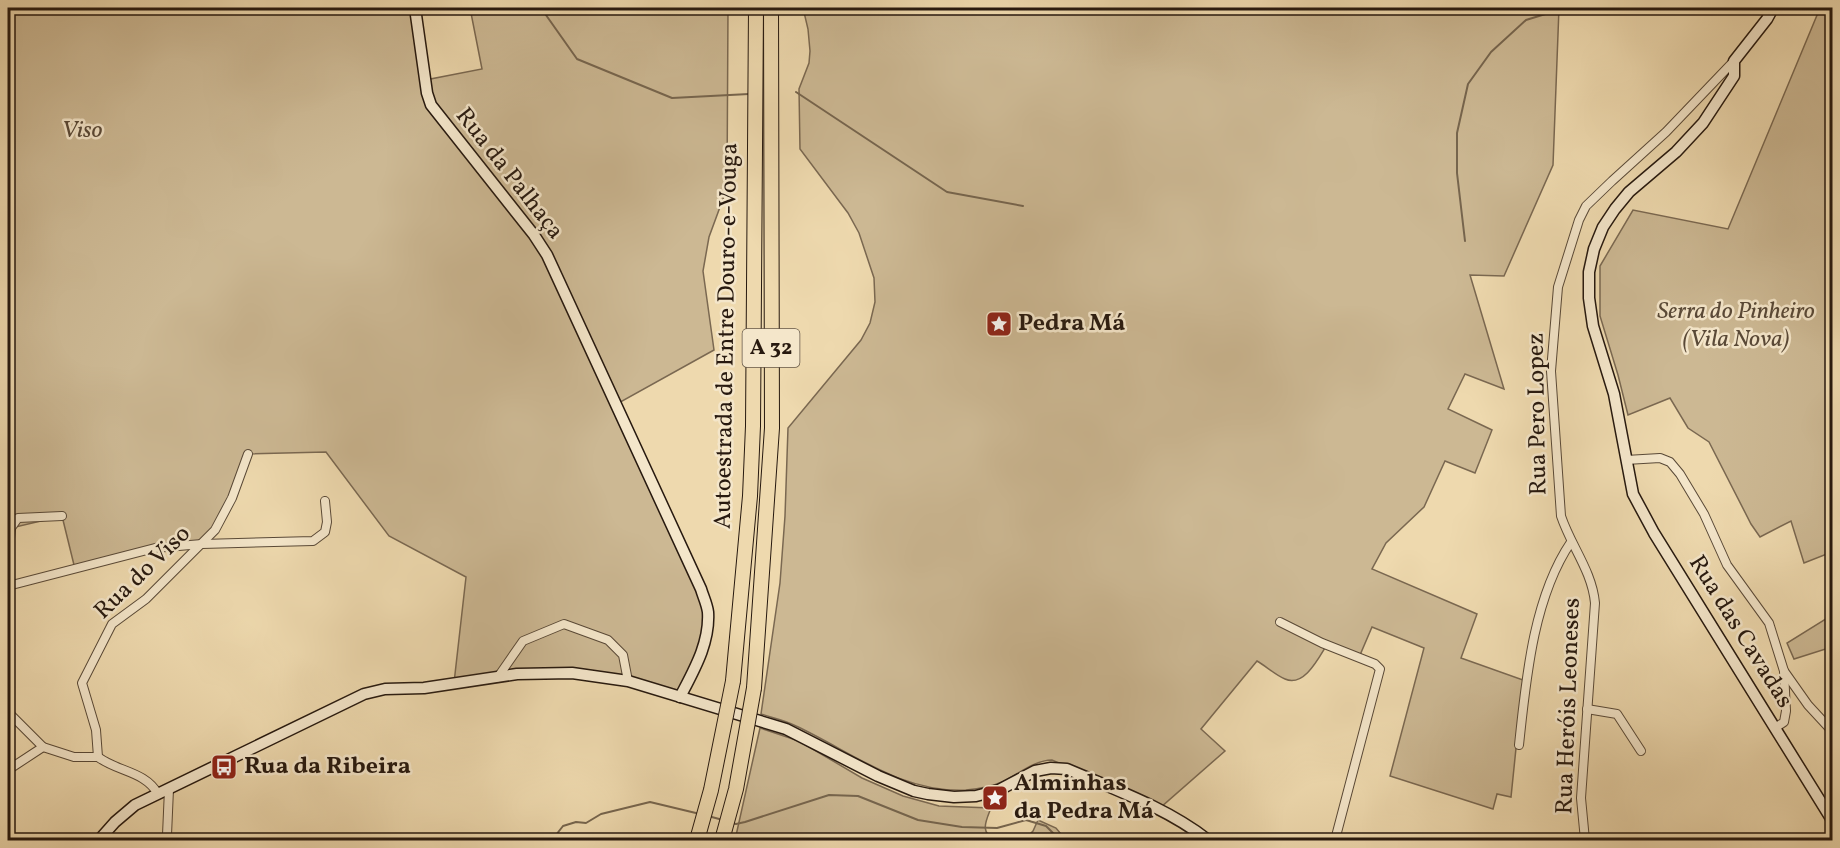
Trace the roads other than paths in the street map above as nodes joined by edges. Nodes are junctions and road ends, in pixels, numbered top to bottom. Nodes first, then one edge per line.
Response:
1 (415, 8) edge
2 (756, 8) edge
3 (771, 8) edge
4 (1773, 8) edge
5 (1734, 61) junction
6 (248, 454) dead end
7 (1626, 460) junction
8 (325, 501) dead end
9 (62, 516) dead end
10 (1571, 543) junction
11 (202, 544) junction
12 (8, 559) edge
13 (8, 586) edge
14 (1280, 622) dead end
15 (1784, 670) junction
16 (498, 677) junction
17 (628, 681) junction
18 (680, 697) junction
19 (1587, 709) junction
20 (8, 712) edge
21 (1775, 728) junction
22 (1833, 731) edge
23 (1519, 745) dead end
24 (43, 747) junction
25 (1641, 751) dead end
26 (98, 757) junction
27 (8, 771) edge
28 (164, 791) junction
29 (1833, 820) edge
30 (99, 840) edge
31 (170, 840) edge
32 (697, 840) edge
33 (722, 840) edge
34 (1208, 840) edge
35 (1335, 840) edge
36 (1586, 840) edge

1 - 18 main road, Rua da Palhaça
2 - 32 highway, Autoestrada de Entre Douro-e-Vouga / A 32, bridge
3 - 33 highway, Autoestrada de Entre Douro-e-Vouga / A 32, bridge
4 - 5 main road
5 - 7 main road, Rua das Cavadas
5 - 10 street, Rua Pero Lopez
6 - 11 street, Rua do Viso
7 - 15 street
7 - 21 main road, Rua das Cavadas
8 - 11 street
9 - 12 street
10 - 19 street, Rua Heróis Leoneses
10 - 23 street
11 - 13 street
11 - 26 street, Rua do Viso
14 - 35 street
15 - 21 street
15 - 22 street
16 - 17 main road
16 - 17 street
16 - 28 main road
17 - 18 main road
18 - 34 main road
19 - 25 street
19 - 36 street, Rua Heróis Leoneses
20 - 24 street
21 - 29 main road, Rua das Cavadas
24 - 26 street
24 - 27 street
26 - 28 street
28 - 30 main road
28 - 31 street

